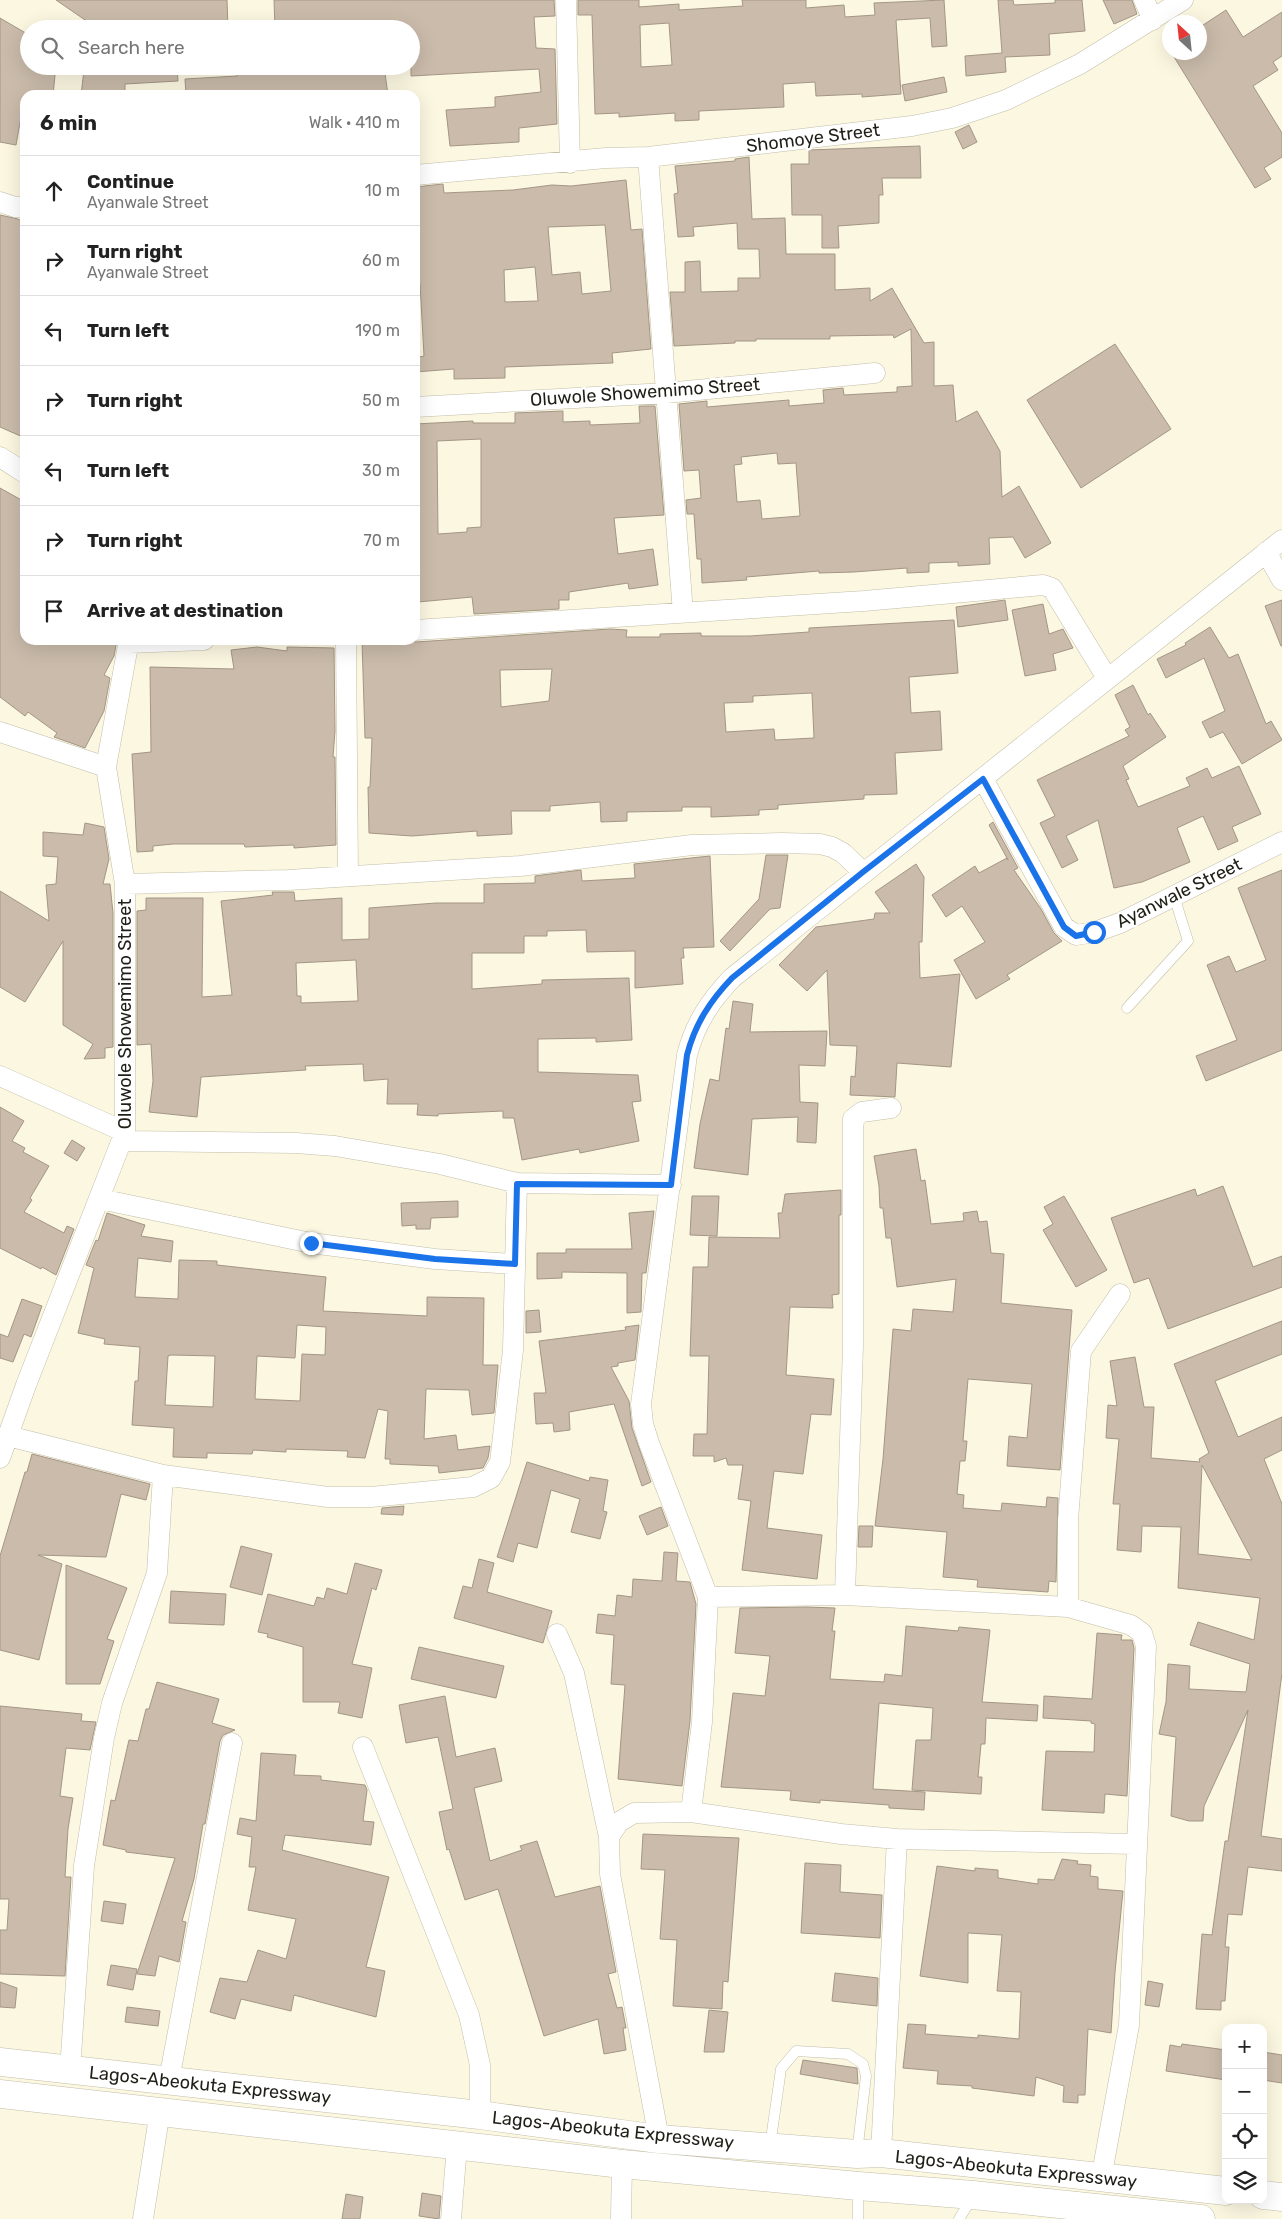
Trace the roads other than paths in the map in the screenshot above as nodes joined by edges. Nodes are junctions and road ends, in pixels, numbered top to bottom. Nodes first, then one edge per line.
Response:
1 (566, 0) edge
2 (1144, 0) edge
3 (1183, 0) edge
4 (1153, 20) junction
5 (648, 157) junction
6 (570, 162) junction
7 (420, 175) edge
8 (0, 202) edge
9 (20, 207) edge
10 (875, 373) dead end
11 (666, 393) junction
12 (420, 408) edge
13 (0, 457) edge
14 (20, 470) edge
15 (1282, 540) edge
16 (1266, 552) junction
17 (1282, 580) edge
18 (683, 613) junction
19 (420, 630) edge
20 (128, 645) edge
21 (346, 645) edge
22 (1106, 678) junction
23 (0, 732) edge
24 (106, 767) junction
25 (983, 779) junction
26 (1282, 842) edge
27 (863, 872) junction
28 (348, 875) junction
29 (125, 884) junction
30 (1174, 896) junction
31 (1127, 1008) dead end
32 (0, 1076) edge
33 (891, 1108) dead end
34 (124, 1137) junction
35 (517, 1184) junction
36 (671, 1185) junction
37 (100, 1199) junction
38 (515, 1264) junction
39 (1120, 1294) dead end
40 (8, 1436) junction
41 (0, 1458) edge
42 (163, 1475) junction
43 (845, 1596) junction
44 (708, 1597) junction
45 (1068, 1607) junction
46 (557, 1634) dead end
47 (232, 1742) dead end
48 (363, 1747) dead end
49 (691, 1812) junction
50 (609, 1837) junction
51 (897, 1839) junction
52 (1136, 1844) junction
53 (0, 2062) edge
54 (70, 2070) junction
55 (169, 2080) junction
56 (0, 2094) edge
57 (160, 2110) junction
58 (480, 2115) junction
59 (659, 2139) junction
60 (457, 2146) junction
61 (770, 2147) junction
62 (869, 2153) junction
63 (622, 2164) junction
64 (1101, 2179) junction
65 (858, 2186) junction
66 (1222, 2191) edge
67 (974, 2195) junction
68 (1267, 2195) edge
69 (1282, 2197) edge
70 (1126, 2215) edge
71 (143, 2219) edge
72 (451, 2219) edge
73 (621, 2219) edge
74 (858, 2219) edge
75 (960, 2219) edge
76 (1201, 2219) edge

1 - 6 street
2 - 4 street
3 - 4 street, Shomoye Street
4 - 5 street, Shomoye Street
5 - 6 street, Shomoye Street
5 - 11 street
6 - 7 street, Shomoye Street
8 - 9 street
10 - 11 street, Oluwole Showemimo Street
11 - 12 street, Oluwole Showemimo Street
11 - 18 street
13 - 14 street
15 - 16 street
16 - 17 street
16 - 22 street
18 - 19 street
18 - 22 street
20 - 24 street, Oluwole Showemimo Street
21 - 28 street
22 - 25 street
23 - 24 street
24 - 29 street, Oluwole Showemimo Street
25 - 27 street
25 - 30 street, Ayanwale Street
26 - 30 street, Ayanwale Street
27 - 28 street
27 - 36 street
28 - 29 street
29 - 34 street, Oluwole Showemimo Street
30 - 31 lane
32 - 34 street
33 - 43 street
34 - 35 street
34 - 37 street, Oluwole Showemimo Street
35 - 36 street
35 - 38 street
36 - 44 street
37 - 38 street
37 - 40 street, Oluwole Showemimo Street
38 - 42 street
39 - 45 street
40 - 41 street, Oluwole Showemimo Street
40 - 42 street
42 - 54 street
43 - 44 street
43 - 45 street
44 - 49 street
45 - 52 street
46 - 50 street
47 - 55 street
48 - 58 street
49 - 50 street
49 - 51 street
50 - 59 street
51 - 52 street
51 - 62 street
52 - 64 street
53 - 54 highway, Lagos-Abeokuta Expressway
54 - 55 highway, Lagos-Abeokuta Expressway
55 - 58 highway, Lagos-Abeokuta Expressway
56 - 57 highway, Lagos-Abeokuta Expressway
57 - 60 highway, Lagos-Abeokuta Expressway
57 - 71 street
58 - 59 highway, Lagos-Abeokuta Expressway
59 - 61 highway, Lagos-Abeokuta Expressway
60 - 63 highway, Lagos-Abeokuta Expressway
60 - 72 street
61 - 62 highway, Lagos-Abeokuta Expressway
61 - 62 lane
62 - 64 highway, Lagos-Abeokuta Expressway
63 - 65 highway, Lagos-Abeokuta Expressway
63 - 73 street
64 - 66 highway, Lagos-Abeokuta Expressway
65 - 67 highway, Lagos-Abeokuta Expressway
65 - 74 lane
67 - 70 highway, Lagos-Abeokuta Expressway
67 - 75 lane
68 - 69 highway
70 - 76 highway, Lagos-Abeokuta Expressway

